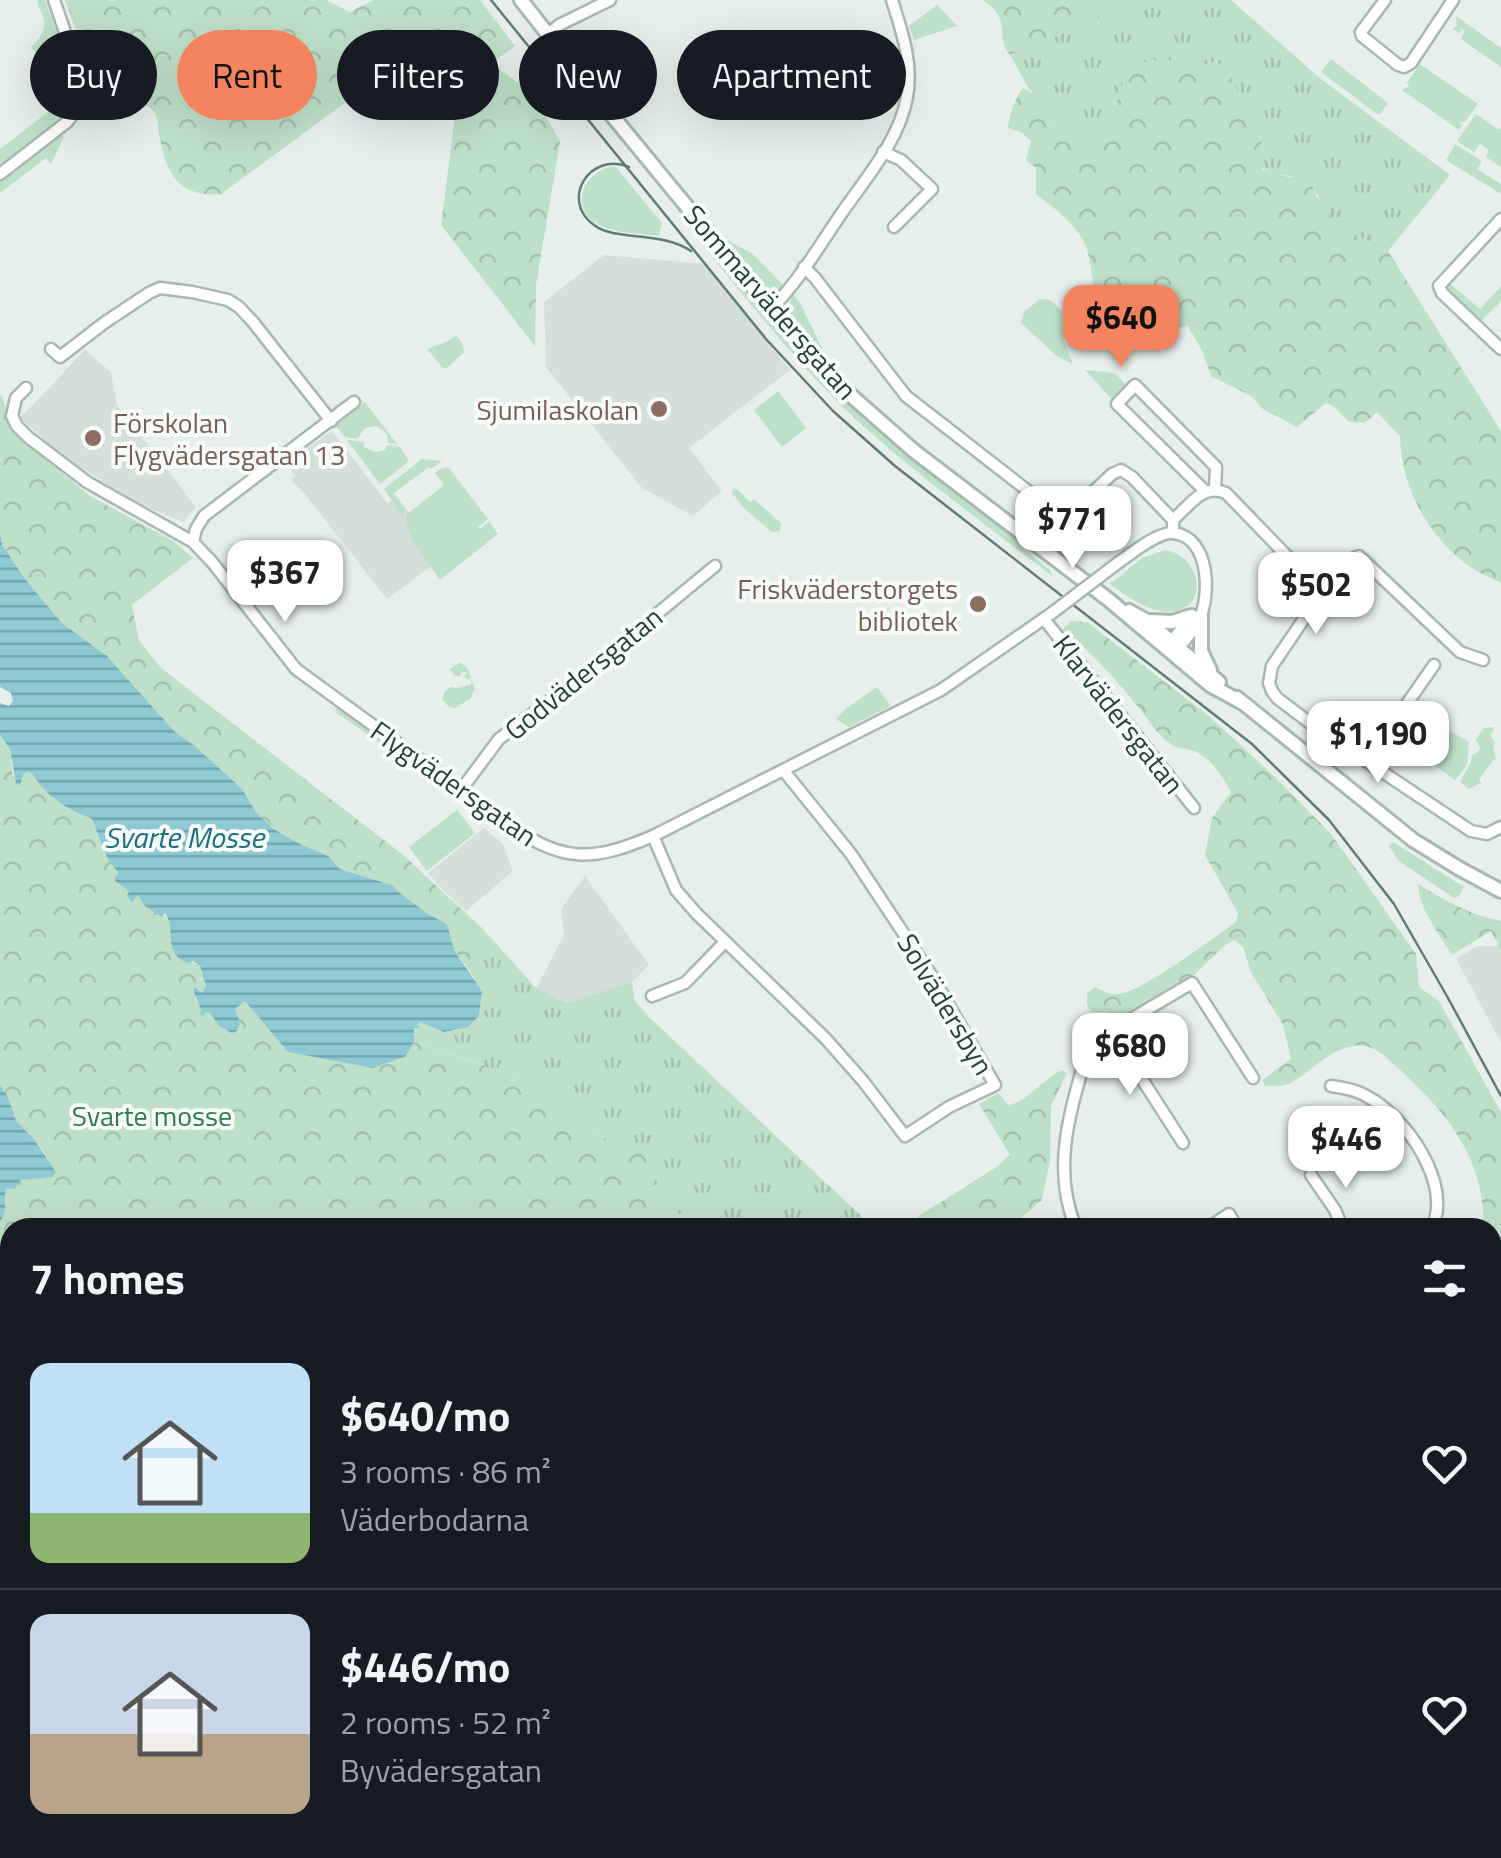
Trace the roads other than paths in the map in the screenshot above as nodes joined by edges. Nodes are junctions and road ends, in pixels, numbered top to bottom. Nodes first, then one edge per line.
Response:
1 (54, 0) edge
2 (520, 0) edge
3 (610, 0) edge
4 (892, 0) edge
5 (1385, 0) edge
6 (1453, 0) edge
7 (545, 30) edge
8 (553, 30) edge
9 (616, 120) edge
10 (884, 152) junction
11 (0, 174) edge
12 (1501, 219) edge
13 (894, 227) dead end
14 (804, 267) junction
15 (771, 309) junction
16 (51, 349) dead end
17 (1501, 349) edge
18 (26, 388) dead end
19 (354, 402) dead end
20 (331, 421) junction
21 (1210, 490) junction
22 (1174, 520) junction
23 (1173, 533) junction
24 (193, 542) junction
25 (716, 566) dead end
26 (1315, 584) junction
27 (1109, 600) junction
28 (1198, 612) junction
29 (1048, 616) junction
30 (1148, 620) junction
31 (1172, 648) junction
32 (1483, 660) dead end
33 (1434, 665) dead end
34 (1217, 680) junction
35 (1242, 702) junction
36 (1367, 761) junction
37 (784, 771) junction
38 (461, 790) junction
39 (1194, 808) dead end
40 (1501, 827) edge
41 (653, 836) junction
42 (1501, 891) edge
43 (725, 942) junction
44 (652, 996) dead end
45 (1098, 1022) dead end
46 (1111, 1031) junction
47 (1094, 1036) junction
48 (1253, 1078) dead end
49 (1331, 1086) dead end
50 (1183, 1143) dead end
51 (1311, 1174) dead end
52 (1073, 1218) edge
53 (1339, 1218) edge
54 (1436, 1218) edge

1 - 11 street
2 - 7 street, Sommarvädersgatan
3 - 8 street
4 - 10 street
5 - 6 street
9 - 15 street, Sommarvädersgatan
10 - 13 street
10 - 14 street
12 - 17 street
14 - 15 street
14 - 22 street
15 - 27 street, Sommarvädersgatan
16 - 20 street
18 - 24 street, Flygvädersgatan
19 - 20 street
20 - 24 street
21 - 21 street
21 - 22 street
21 - 26 street
22 - 23 street
23 - 28 street
23 - 29 street, Flygvädersgatan, bridge
24 - 38 street, Flygvädersgatan
25 - 38 street, Godvädersgatan
26 - 32 street
26 - 36 street
27 - 30 street, Sommarvädersgatan
27 - 31 street, Sommarvädersgatan
28 - 30 street
28 - 31 street
28 - 34 street
29 - 37 street, Flygvädersgatan
29 - 39 street, Klarvädersgatan
30 - 31 street, Sommarvädersgatan
31 - 34 street, Sommarvädersgatan
31 - 35 street, Sommarvädersgatan
33 - 36 street
34 - 35 street, Sommarvädersgatan
35 - 42 street, Sommarvädersgatan
36 - 40 street
37 - 41 street, Flygvädersgatan
37 - 43 street, Solvädersbyn
38 - 41 street, Flygvädersgatan
41 - 43 street, Solvädersbyn
43 - 44 street
45 - 47 street
46 - 47 street
46 - 48 street
46 - 50 street
47 - 52 street
49 - 54 street
51 - 53 street

